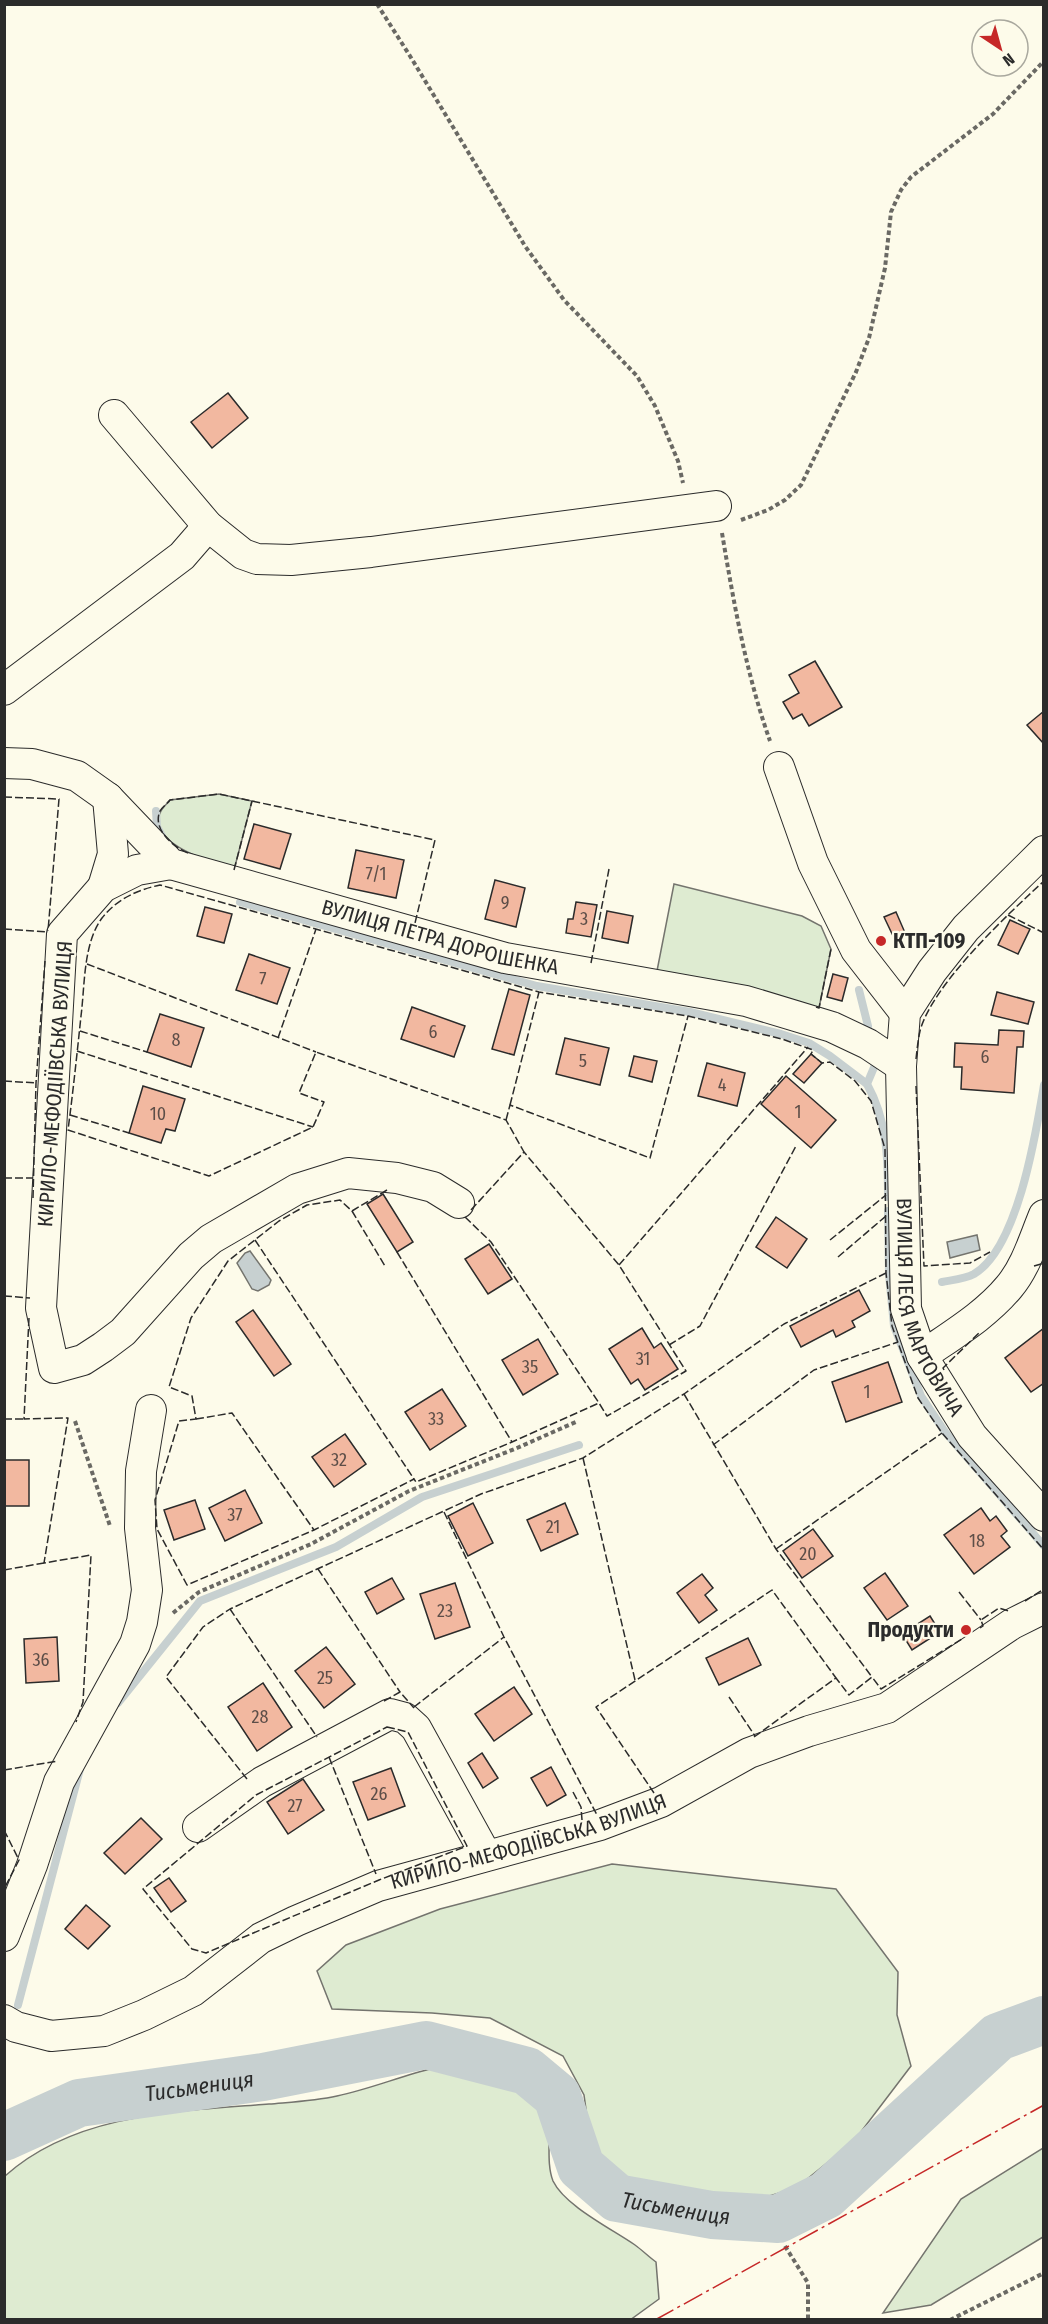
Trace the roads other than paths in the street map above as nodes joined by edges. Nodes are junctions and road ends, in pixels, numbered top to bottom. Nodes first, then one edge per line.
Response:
1 (114, 415) dead end
2 (709, 514) road end
3 (208, 526) junction
4 (4, 690) edge
5 (4, 764) edge
6 (779, 767) road end
7 (108, 798) junction
8 (1044, 851) edge
9 (171, 864) junction
10 (103, 887) junction
11 (904, 1012) junction
12 (901, 1066) junction
13 (459, 1203) dead end
14 (1044, 1215) edge
15 (922, 1356) junction
16 (151, 1410) dead end
17 (1044, 1516) edge
18 (1044, 1608) edge
19 (198, 1827) dead end
20 (486, 1855) junction
21 (4, 1936) edge
22 (4, 2020) edge

1 - 3 street
2 - 3 street
3 - 4 street
5 - 7 street
6 - 11 street
7 - 9 street
7 - 10 street
8 - 11 street
9 - 10 street, КИРИЛО-МЕФОДІЇВСЬКА ВУЛИЦЯ
9 - 12 street, ВУЛИЦЯ ПЕТРА ДОРОШЕНКА
10 - 13 street, КИРИЛО-МЕФОДІЇВСЬКА ВУЛИЦЯ
11 - 12 street, ВУЛИЦЯ ЛЕСЯ МАРТОВИЧА
12 - 15 street, ВУЛИЦЯ ЛЕСЯ МАРТОВИЧА
14 - 15 street
15 - 17 street, ВУЛИЦЯ ЛЕСЯ МАРТОВИЧА
16 - 21 street
18 - 20 street, КИРИЛО-МЕФОДІЇВСЬКА ВУЛИЦЯ
19 - 20 street
20 - 22 street, КИРИЛО-МЕФОДІЇВСЬКА ВУЛИЦЯ

